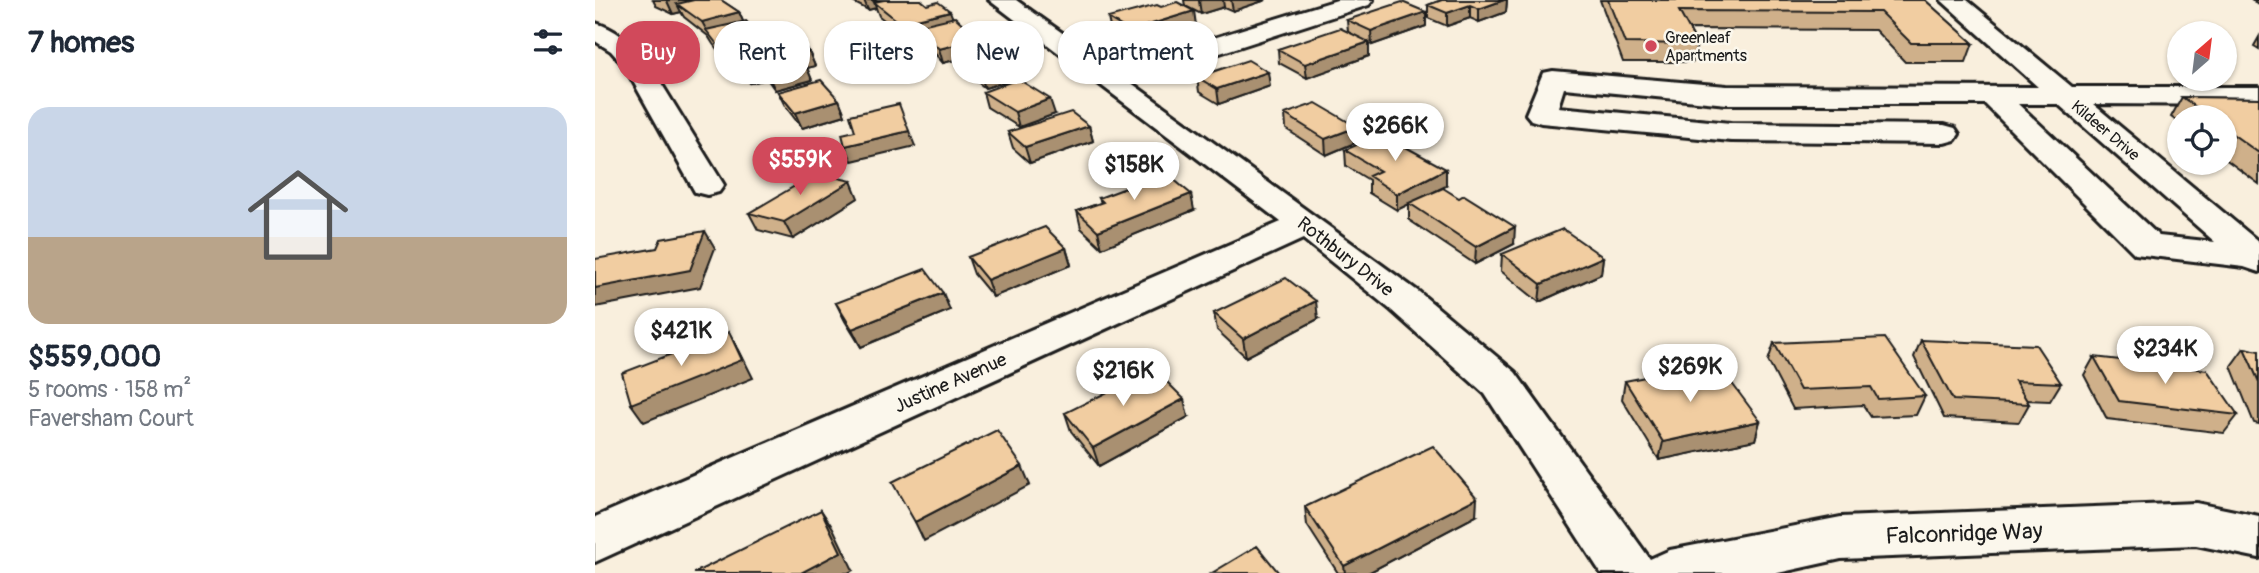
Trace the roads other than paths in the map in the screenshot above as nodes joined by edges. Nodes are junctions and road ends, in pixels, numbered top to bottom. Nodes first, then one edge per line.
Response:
1 (1001, 0) edge
2 (1361, 0) edge
3 (1953, 0) edge
4 (595, 30) edge
5 (1058, 41) edge
6 (1218, 45) edge
7 (1117, 84) edge
8 (2063, 94) junction
9 (1914, 95) junction
10 (1992, 95) junction
11 (2259, 96) edge
12 (707, 185) dead end
13 (1305, 224) junction
14 (2257, 259) edge
15 (2259, 537) edge
16 (595, 540) edge
17 (1630, 573) edge
18 (1670, 573) edge

1 - 5 street, Rothbury Drive
2 - 6 street
3 - 8 street, Kildeer Drive
4 - 12 street
7 - 13 street, Rothbury Drive
8 - 10 street
8 - 11 street
8 - 14 street, Kildeer Drive
9 - 9 street
9 - 10 street
10 - 14 street
13 - 16 street, Justine Avenue
13 - 17 street, Rothbury Drive
15 - 18 street, Falconridge Way

